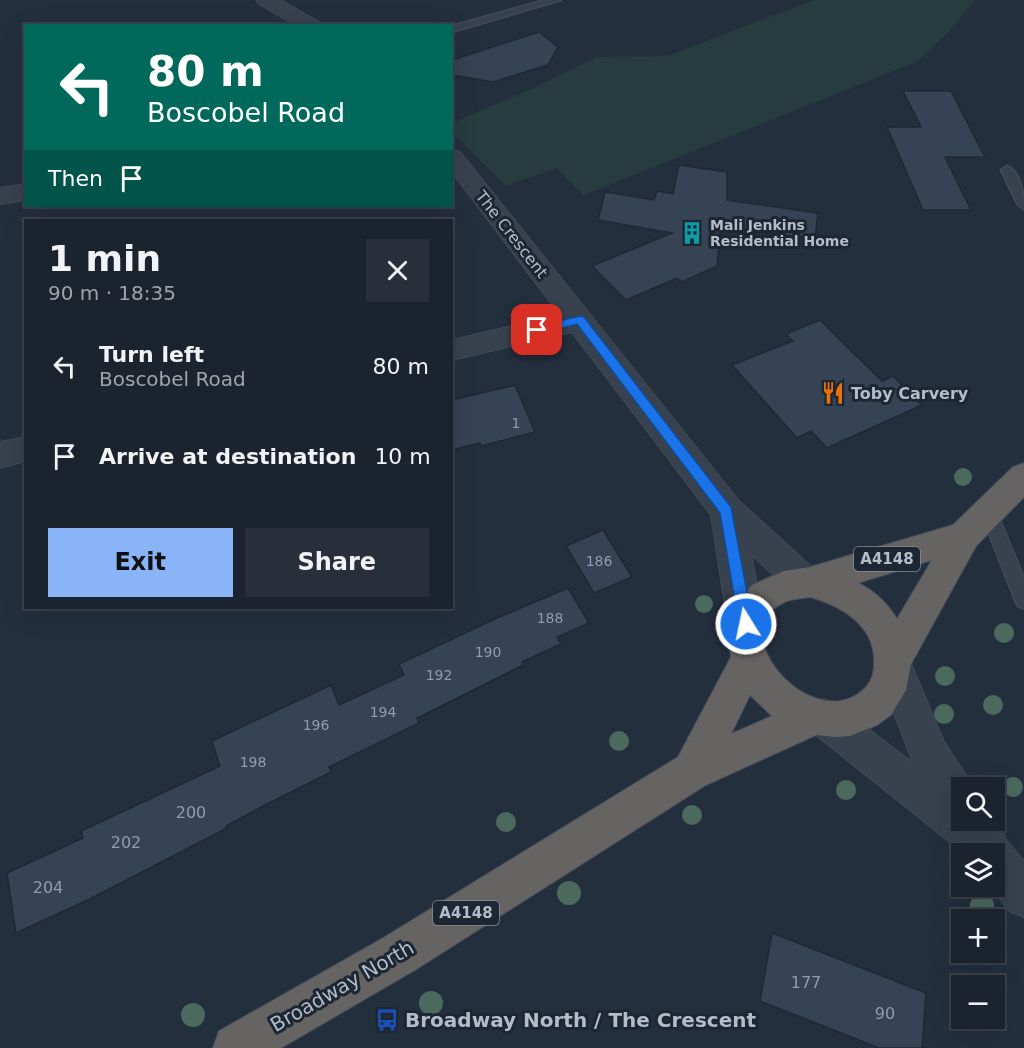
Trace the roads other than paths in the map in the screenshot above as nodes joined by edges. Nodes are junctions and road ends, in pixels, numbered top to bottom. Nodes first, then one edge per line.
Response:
1 (306, 0) edge
2 (556, 0) edge
3 (275, 5) edge
4 (308, 24) edge
5 (453, 29) edge
6 (453, 158) edge
7 (1007, 170) dead end
8 (24, 192) edge
9 (0, 196) edge
10 (1024, 205) edge
11 (580, 320) junction
12 (453, 350) edge
13 (24, 449) edge
14 (0, 455) edge
15 (1024, 476) edge
16 (727, 511) junction
17 (977, 525) junction
18 (807, 582) junction
19 (1024, 600) edge
20 (747, 642) junction
21 (894, 662) junction
22 (819, 717) junction
23 (692, 771) junction
24 (951, 788) edge
25 (985, 843) edge
26 (1005, 870) edge
27 (1024, 896) edge
28 (236, 1048) edge

1 - 3 street
2 - 5 lane
3 - 4 street
6 - 11 street, The Crescent
7 - 10 lane
8 - 9 street
11 - 12 street
11 - 16 street, The Crescent
13 - 14 street
15 - 17 highway, A4148
16 - 18 street, The Crescent
16 - 20 street, The Crescent
17 - 18 highway, A4148
17 - 19 lane
17 - 21 highway, A4148
18 - 20 highway
18 - 21 highway
20 - 22 highway
20 - 23 highway
21 - 22 highway
21 - 24 street
22 - 23 highway, Broadway North
22 - 25 street
23 - 28 highway, Broadway North / A4148
26 - 27 street

